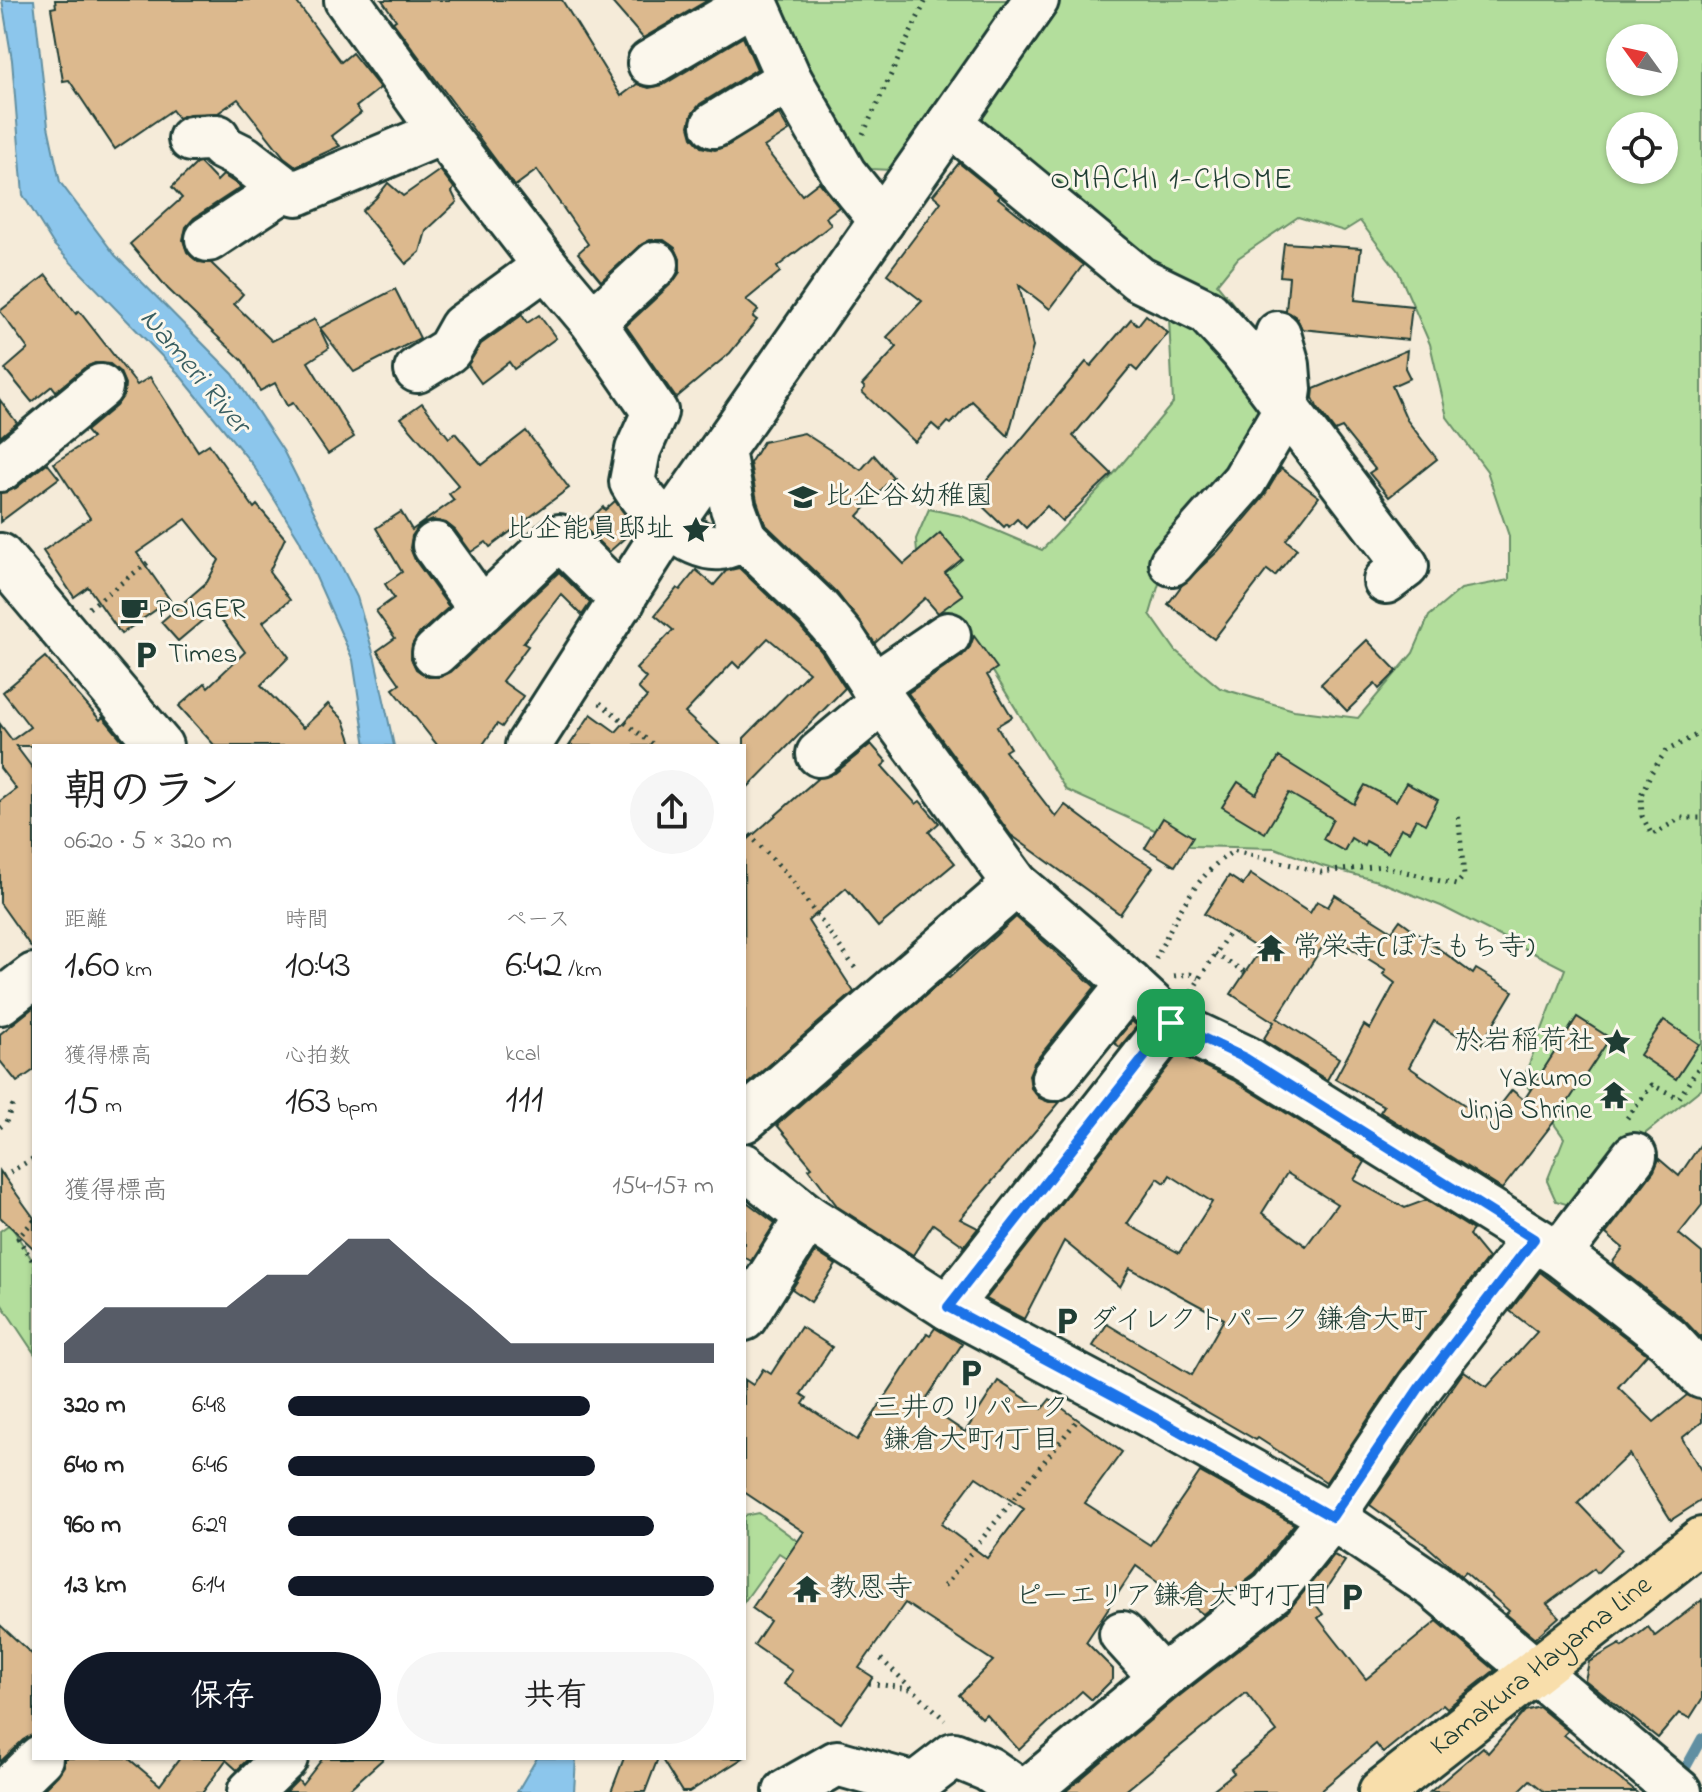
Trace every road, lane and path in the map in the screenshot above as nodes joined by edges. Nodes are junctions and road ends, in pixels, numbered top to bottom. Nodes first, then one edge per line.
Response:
1 (347, 0) edge
2 (754, 0) edge
3 (926, 0) edge
4 (1036, 0) edge
5 (650, 63) dead end
6 (789, 79) junction
7 (950, 123) junction
8 (714, 125) dead end
9 (442, 132) junction
10 (191, 139) dead end
11 (844, 174) junction
12 (284, 189) junction
13 (882, 221) junction
14 (208, 239) dead end
15 (656, 264) dead end
16 (546, 266) junction
17 (593, 322) junction
18 (1278, 334) dead end
19 (417, 370) dead end
20 (100, 387) dead end
21 (1286, 409) junction
22 (722, 451) junction
23 (0, 469) edge
24 (668, 527) junction
25 (744, 538) junction
26 (435, 545) dead end
27 (151, 560) dead end
28 (1172, 563) dead end
29 (1386, 581) dead end
30 (8, 582) edge
31 (623, 600) junction
32 (482, 610) junction
33 (61, 630) junction
34 (948, 635) dead end
35 (435, 653) dead end
36 (570, 680) junction
37 (878, 693) junction
38 (1702, 732) edge
39 (158, 744) edge
40 (529, 744) edge
41 (652, 744) edge
42 (819, 754) dead end
43 (1458, 812) dead end
44 (1702, 818) edge
45 (746, 831) edge
46 (1016, 884) junction
47 (1230, 931) dead end
48 (1215, 954) junction
49 (1245, 972) dead end
50 (32, 978) edge
51 (1200, 978) junction
52 (1146, 983) junction
53 (0, 1002) edge
54 (880, 1003) junction
55 (1171, 1023) junction
56 (1054, 1078) dead end
57 (14, 1102) dead end
58 (746, 1118) edge
59 (0, 1127) edge
60 (1634, 1156) dead end
61 (32, 1159) edge
62 (746, 1168) edge
63 (3, 1176) dead end
64 (808, 1217) junction
65 (32, 1222) edge
66 (1546, 1247) junction
67 (32, 1260) edge
68 (948, 1307) junction
69 (746, 1315) edge
70 (1702, 1376) edge
71 (1103, 1389) junction
72 (1332, 1517) junction
73 (1702, 1540) edge
74 (944, 1586) dead end
75 (1122, 1634) dead end
76 (881, 1659) dead end
77 (1536, 1670) junction
78 (1162, 1678) junction
79 (869, 1683) dead end
80 (911, 1689) junction
81 (38, 1760) edge
82 (283, 1760) edge
83 (972, 1763) junction
84 (1667, 1787) edge
85 (5, 1792) edge
86 (250, 1792) edge
87 (786, 1792) edge
88 (1024, 1792) edge
89 (1381, 1792) edge

1 - 9 street
2 - 5 street
2 - 6 street
3 - 11 path
4 - 7 street
6 - 8 street
6 - 11 street
7 - 13 street
7 - 21 street
9 - 12 street
9 - 16 street
10 - 12 street
11 - 13 street
12 - 14 street
13 - 22 street
15 - 17 street
16 - 17 street
16 - 19 street
17 - 24 street
18 - 21 street
20 - 23 street
21 - 28 street
21 - 29 street
22 - 24 street
22 - 25 street
24 - 25 street
24 - 31 street
25 - 37 street
26 - 32 street
27 - 33 path
30 - 33 street
31 - 32 street
31 - 36 street
32 - 35 street
33 - 39 street
34 - 37 street
36 - 40 street
36 - 41 path
37 - 42 street
37 - 46 street
38 - 44 path
43 - 52 path
45 - 54 path
46 - 52 street
46 - 54 street
47 - 48 path
48 - 49 path
48 - 51 path
50 - 53 street
51 - 52 path
51 - 55 path
52 - 55 street
52 - 56 street
54 - 58 street
55 - 66 street
55 - 68 street
57 - 59 path
60 - 66 street
61 - 63 path
62 - 64 street
64 - 68 street
64 - 69 street
65 - 67 path
66 - 70 street
66 - 72 street
68 - 71 street
71 - 72 street
71 - 74 path
72 - 77 street
72 - 78 street
73 - 77 main road, Kamakura Hayama Line
75 - 78 street
76 - 80 path
77 - 84 street
77 - 89 main road, Kamakura Hayama Line
78 - 88 street
79 - 80 path
80 - 83 path
81 - 85 street
82 - 86 street
83 - 87 street
83 - 88 street

